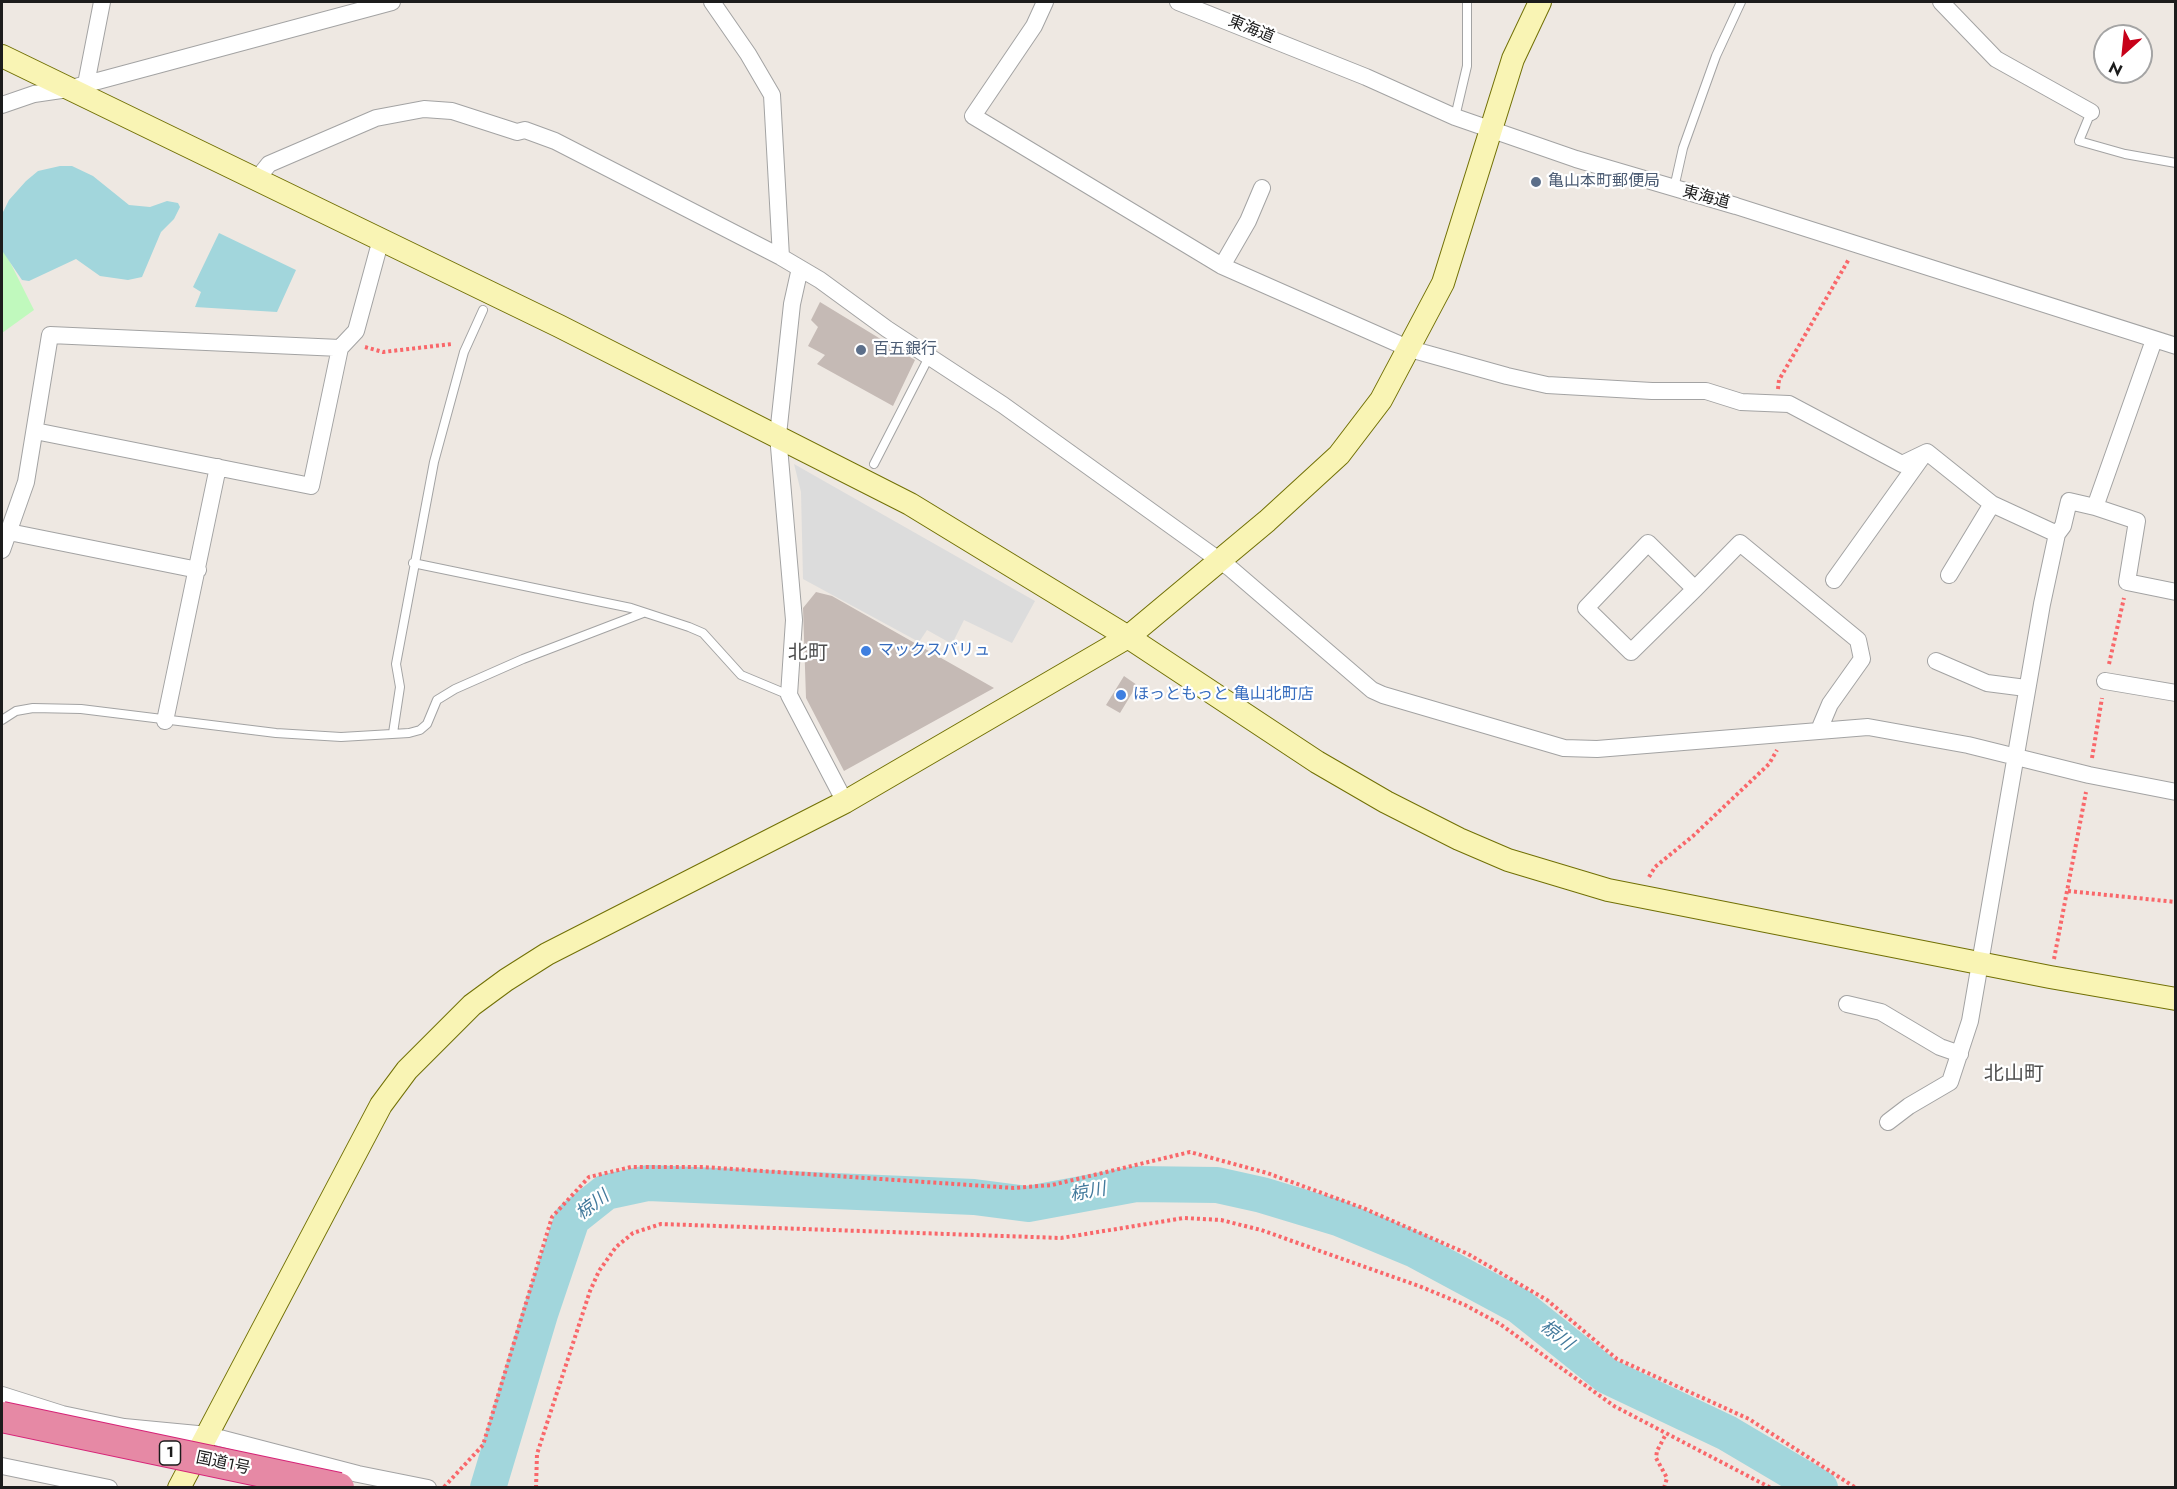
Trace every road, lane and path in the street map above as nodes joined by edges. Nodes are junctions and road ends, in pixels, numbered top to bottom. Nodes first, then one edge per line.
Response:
1 (102, 2) edge
2 (392, 2) edge
3 (712, 2) edge
4 (1045, 2) edge
5 (1178, 2) edge
6 (1467, 2) edge
7 (1540, 2) edge
8 (1741, 2) edge
9 (1941, 2) edge
10 (2, 56) edge
11 (77, 86) junction
12 (2, 105) edge
13 (2091, 112) joint
14 (1455, 117) junction
15 (1490, 129) junction
16 (2175, 163) edge
17 (257, 179) junction
18 (1262, 188) dead end
19 (1674, 189) junction
20 (381, 239) junction
21 (1858, 245) junction
22 (781, 257) junction
23 (1222, 266) junction
24 (800, 268) junction
25 (483, 310) dead end
26 (2154, 340) junction
27 (468, 343) junction
28 (343, 345) junction
29 (2175, 346) edge
30 (1410, 349) junction
31 (929, 357) junction
32 (1775, 404) junction
33 (35, 431) junction
34 (778, 435) junction
35 (1927, 452) junction
36 (873, 464) dead end
37 (218, 467) junction
38 (1992, 504) junction
39 (2094, 507) junction
40 (9, 532) junction
41 (2057, 534) junction
42 (2, 550) edge
43 (1218, 560) junction
44 (413, 563) junction
45 (198, 570) junction
46 (1949, 575) dead end
47 (1834, 580) dead end
48 (1695, 589) junction
49 (2175, 592) edge
50 (643, 613) junction
51 (1128, 637) junction
52 (1936, 661) dead end
53 (2105, 681) dead end
54 (2026, 688) junction
55 (2175, 693) edge
56 (789, 695) junction
57 (2, 720) edge
58 (165, 721) junction
59 (1819, 730) junction
60 (1789, 732) junction
61 (393, 733) junction
62 (2015, 756) junction
63 (2089, 775) junction
64 (2175, 792) edge
65 (845, 802) junction
66 (2068, 891) junction
67 (1639, 896) junction
68 (2175, 902) edge
69 (1981, 963) junction
70 (2050, 977) junction
71 (2175, 999) edge
72 (1847, 1004) dead end
73 (1960, 1053) junction
74 (1888, 1122) dead end
75 (2, 1395) edge
76 (2, 1417) edge
77 (1666, 1434) junction
78 (208, 1435) junction
79 (2, 1466) edge
80 (109, 1488) edge
81 (179, 1488) edge
82 (339, 1488) edge
83 (428, 1488) edge
84 (444, 1488) edge
85 (536, 1488) edge
86 (1664, 1488) edge
87 (1771, 1488) edge
88 (1857, 1488) edge

1 - 11 street
2 - 11 street
3 - 22 street
4 - 23 street
5 - 14 street, 東海道
6 - 14 lane
7 - 15 street
8 - 19 lane
9 - 13 street
10 - 11 street
11 - 12 street
11 - 17 street
13 - 16 lane
14 - 15 street, 東海道
15 - 19 street, 東海道
15 - 30 street
17 - 20 street
17 - 22 street
18 - 23 street
19 - 21 street, 東海道
20 - 28 street
20 - 34 street
21 - 26 street, 東海道
21 - 32 path
22 - 24 street
23 - 30 street
24 - 31 street
24 - 34 street
25 - 27 lane
26 - 29 street, 東海道
26 - 39 street
27 - 28 path
27 - 44 lane
28 - 33 street
28 - 37 street
30 - 32 street
30 - 43 street
31 - 36 lane
31 - 43 street
32 - 35 street
33 - 37 street
33 - 40 street
34 - 51 street
34 - 56 street
35 - 38 street
35 - 47 street
37 - 45 street
38 - 41 street
38 - 46 street
39 - 41 street
39 - 49 street
40 - 42 street
40 - 45 street
41 - 54 street
43 - 51 street
43 - 60 street
44 - 50 lane
44 - 61 lane
45 - 58 street
48 - 48 street
48 - 59 street
50 - 56 lane
50 - 61 lane
51 - 65 street
51 - 67 street
52 - 54 street
53 - 55 street
54 - 62 street
56 - 65 street
57 - 58 lane
58 - 61 lane
59 - 60 street
59 - 62 street
60 - 67 path
62 - 63 street
62 - 69 street
63 - 64 street
63 - 66 path
65 - 78 street
66 - 68 path
66 - 70 path
67 - 69 street
69 - 70 street
69 - 73 street
70 - 71 street
72 - 73 street
73 - 74 street
75 - 78 street
76 - 82 highway, 国道1号 / 1, bridge
77 - 85 path
77 - 86 path
77 - 87 path
78 - 81 street
78 - 83 street
79 - 80 street
84 - 88 path

